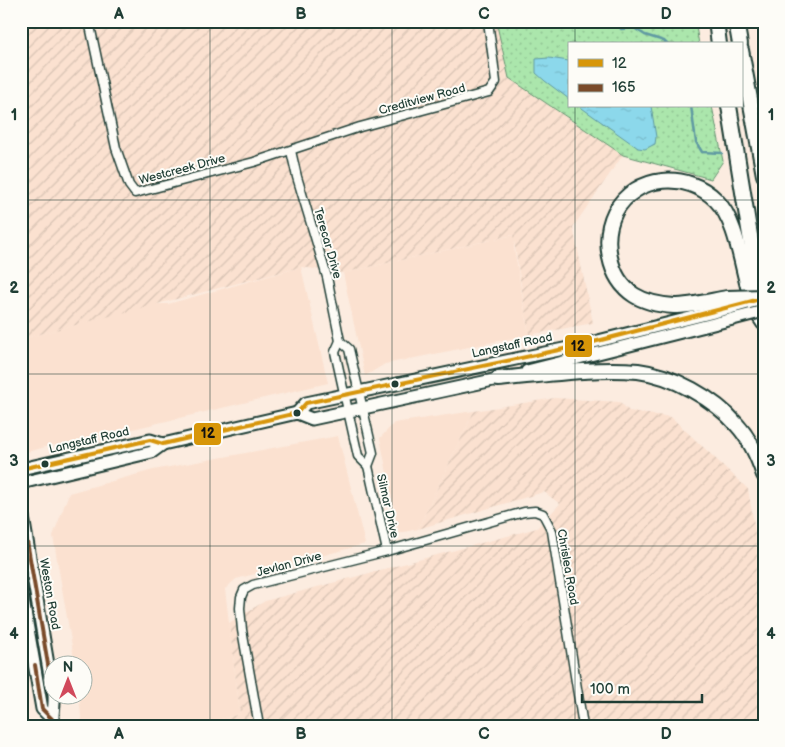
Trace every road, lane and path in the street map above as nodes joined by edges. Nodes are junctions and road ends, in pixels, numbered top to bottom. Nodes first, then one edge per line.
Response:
1 (89, 21) edge
2 (488, 21) edge
3 (716, 21) edge
4 (736, 21) edge
5 (720, 42) edge
6 (740, 42) edge
7 (742, 55) edge
8 (729, 108) edge
9 (291, 151) junction
10 (764, 174) edge
11 (764, 297) edge
12 (730, 308) junction
13 (764, 311) edge
14 (764, 321) edge
15 (340, 341) junction
16 (498, 379) junction
17 (358, 391) junction
18 (344, 394) junction
19 (362, 408) junction
20 (348, 412) junction
21 (297, 413) junction
22 (163, 444) junction
23 (368, 466) junction
24 (21, 469) edge
25 (764, 475) edge
26 (21, 483) edge
27 (21, 505) edge
28 (387, 551) junction
29 (21, 590) edge
30 (46, 654) edge
31 (55, 704) edge
32 (53, 723) edge
33 (259, 726) edge
34 (584, 726) edge

1 - 9 street, Westcreek Drive
2 - 9 street, Creditview Road
3 - 5 highway
4 - 6 highway
7 - 10 highway
8 - 14 highway
9 - 15 street, Terecar Drive
11 - 12 highway, bridge
12 - 13 main road, Langstaff Road, bridge
12 - 14 highway
12 - 16 main road, Langstaff Road
12 - 17 main road, Langstaff Road
15 - 17 street, Terecar Drive
15 - 18 street, Terecar Drive
16 - 19 main road, Langstaff Road
16 - 25 highway
17 - 18 main road, Langstaff Road
17 - 19 street, Terecar Drive
18 - 20 street, Silmar Drive
18 - 21 main road, Langstaff Road
19 - 20 main road, Langstaff Road
19 - 23 street, Silmar Drive
20 - 21 main road, Langstaff Road
20 - 23 street, Silmar Drive
21 - 22 main road, Langstaff Road
22 - 24 main road, Langstaff Road
22 - 26 main road, Langstaff Road
23 - 28 street, Silmar Drive
27 - 30 main road, Weston Road
28 - 33 street, Jevlan Drive
28 - 34 street, Chrislea Road
29 - 32 main road
31 - 32 main road

